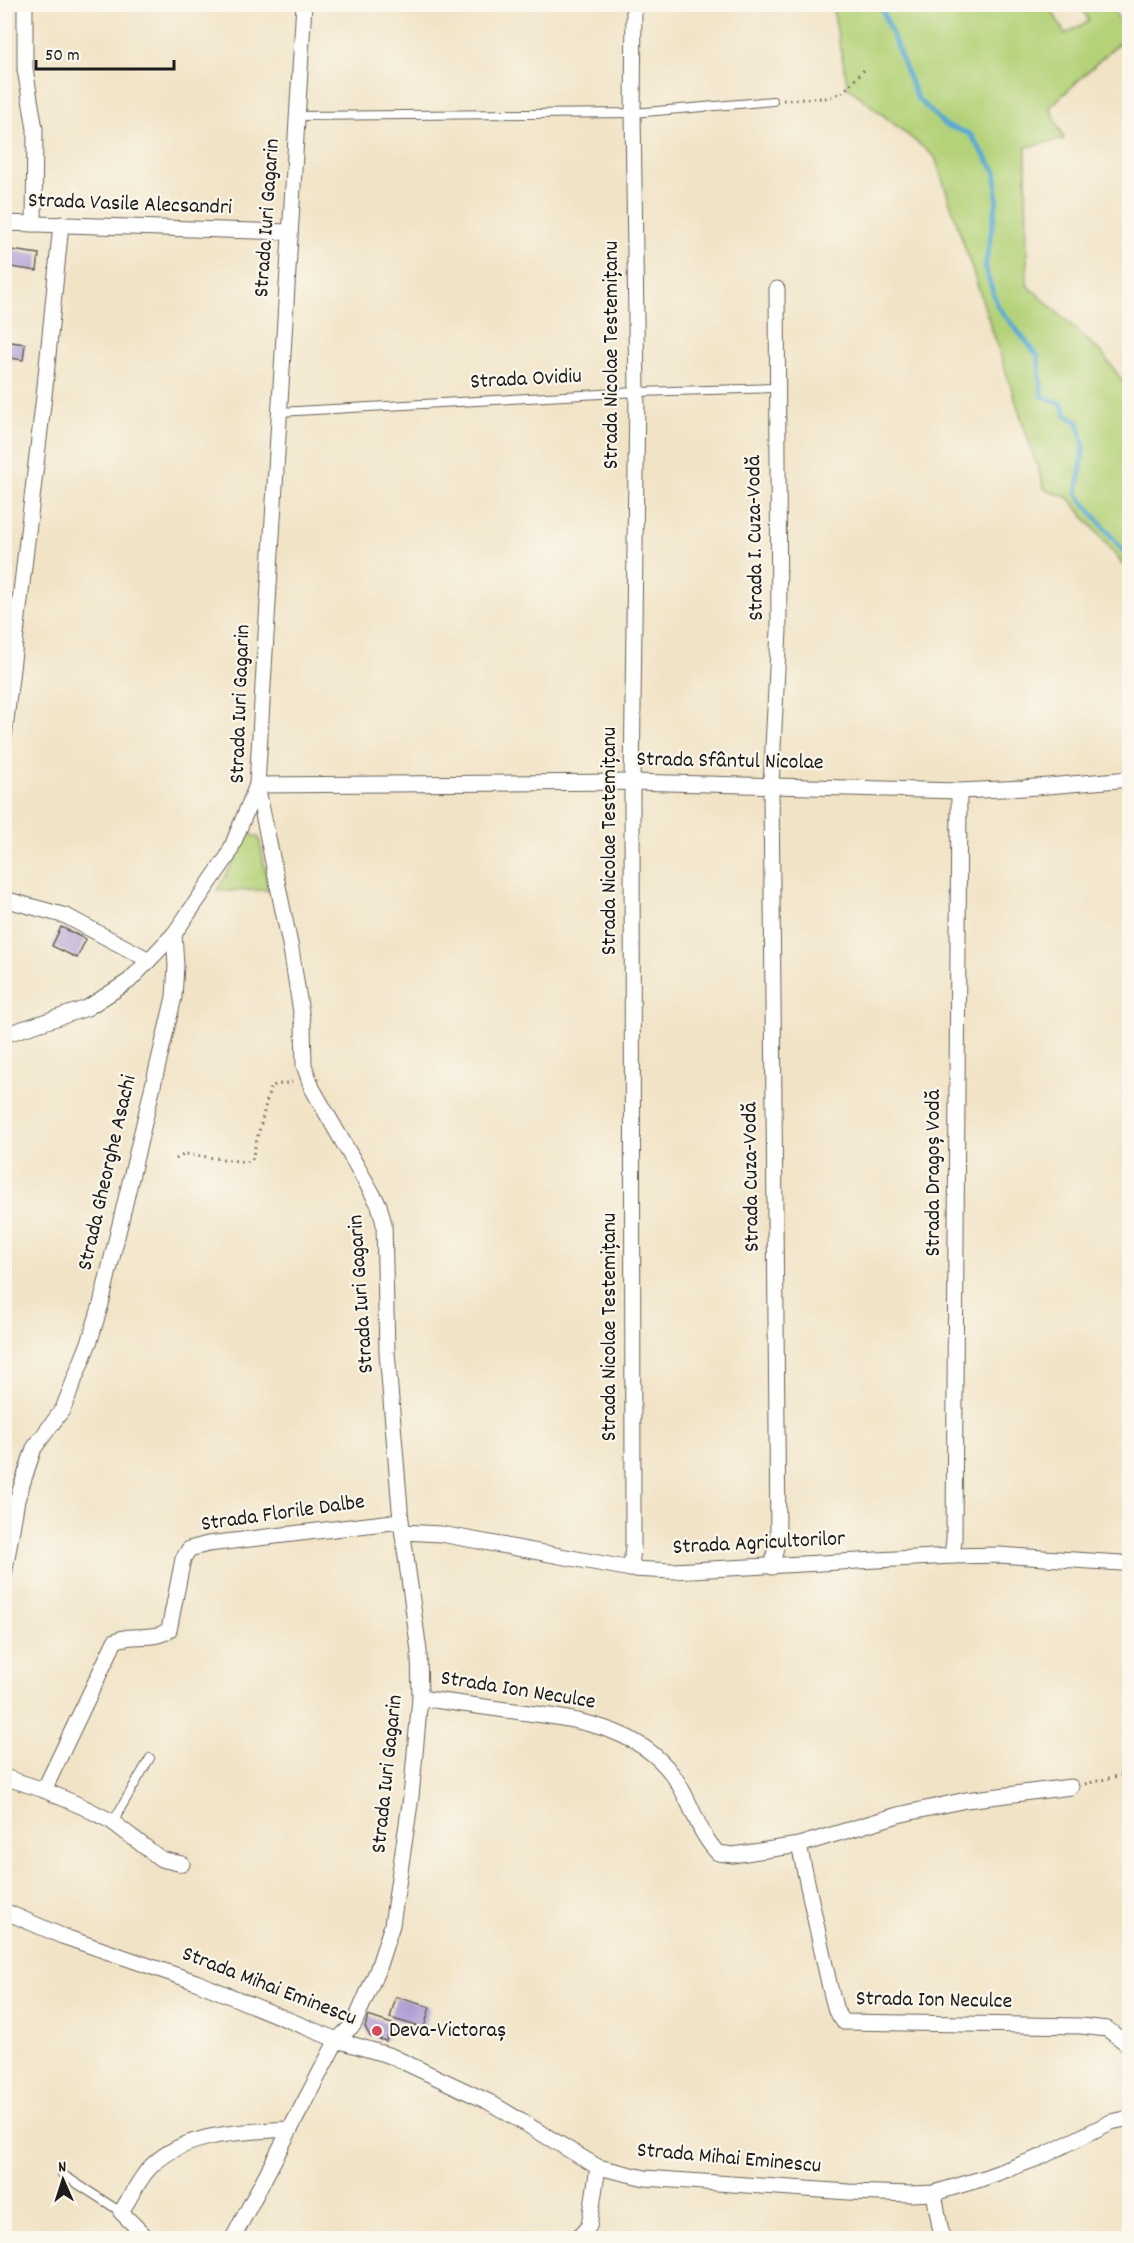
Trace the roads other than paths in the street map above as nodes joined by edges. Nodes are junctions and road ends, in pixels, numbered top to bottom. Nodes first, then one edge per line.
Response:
1 (25, 4) edge
2 (304, 4) edge
3 (634, 4) edge
4 (772, 101) road end
5 (633, 113) junction
6 (297, 116) junction
7 (4, 224) edge
8 (34, 224) junction
9 (61, 224) junction
10 (290, 232) junction
11 (777, 289) dead end
12 (776, 388) junction
13 (637, 392) junction
14 (279, 412) junction
15 (4, 737) edge
16 (1130, 778) edge
17 (632, 782) junction
18 (257, 785) junction
19 (771, 786) junction
20 (959, 791) junction
21 (4, 898) edge
22 (174, 934) junction
23 (149, 960) junction
24 (4, 1035) edge
25 (402, 1526) junction
26 (952, 1556) junction
27 (1121, 1563) dead end
28 (772, 1567) junction
29 (631, 1569) junction
30 (4, 1575) edge
31 (420, 1698) junction
32 (150, 1758) dead end
33 (4, 1777) edge
34 (1071, 1787) road end
35 (44, 1790) junction
36 (112, 1822) junction
37 (799, 1845) junction
38 (182, 1864) dead end
39 (4, 1911) edge
40 (337, 2040) junction
41 (1130, 2046) edge
42 (1130, 2118) edge
43 (289, 2129) junction
44 (598, 2167) junction
45 (62, 2174) dead end
46 (934, 2193) junction
47 (121, 2212) junction
48 (589, 2226) junction
49 (147, 2238) edge
50 (233, 2238) edge
51 (578, 2238) edge
52 (599, 2238) edge
53 (942, 2238) edge

1 - 8 street
2 - 6 street, Strada Iuri Gagarin
3 - 5 street, Strada Nicolae Testemițanu
4 - 5 lane
5 - 6 lane
5 - 13 street, Strada Nicolae Testemițanu
6 - 10 street, Strada Iuri Gagarin
7 - 8 street, Strada Vasile Alecsandri
8 - 9 street, Strada Vasile Alecsandri
9 - 10 street, Strada Vasile Alecsandri
9 - 15 street
10 - 14 street, Strada Iuri Gagarin
11 - 12 street, Strada I. Cuza-Vodă
12 - 13 lane, Strada Ovidiu
12 - 19 street, Strada I. Cuza-Vodă
13 - 14 lane, Strada Ovidiu
13 - 17 street, Strada Nicolae Testemițanu
14 - 18 street, Strada Iuri Gagarin
16 - 20 street, Strada Sfântul Nicolae
17 - 18 street, Strada Sfântul Nicolae
17 - 19 street, Strada Sfântul Nicolae
17 - 29 street, Strada Nicolae Testemițanu
18 - 22 street
18 - 25 street, Strada Iuri Gagarin
19 - 20 street, Strada Sfântul Nicolae
19 - 28 street, Strada Cuza-Vodă
20 - 26 street, Strada Dragoș Vodă
21 - 23 street
22 - 23 street
22 - 30 street, Strada Gheorghe Asachi
23 - 24 street
25 - 29 street, Strada Agricultorilor
25 - 31 street, Strada Iuri Gagarin
25 - 35 street, Strada Florile Dalbe
26 - 27 street, Strada Agricultorilor
26 - 28 street, Strada Agricultorilor
28 - 29 street, Strada Agricultorilor
31 - 37 street, Strada Ion Neculce
31 - 40 street, Strada Iuri Gagarin
32 - 36 lane
33 - 35 street
34 - 37 street, Strada Ion Neculce
35 - 36 street
36 - 38 street
37 - 41 street, Strada Ion Neculce
39 - 40 street, Strada Mihai Eminescu
40 - 43 street, Strada Iuri Gagarin
40 - 44 street, Strada Mihai Eminescu
42 - 46 street, Strada Mihai Eminescu
43 - 47 street
43 - 50 street, Strada Iuri Gagarin
44 - 46 street, Strada Mihai Eminescu
44 - 48 street
45 - 47 lane
46 - 53 street
47 - 49 street
48 - 51 street
48 - 52 street

